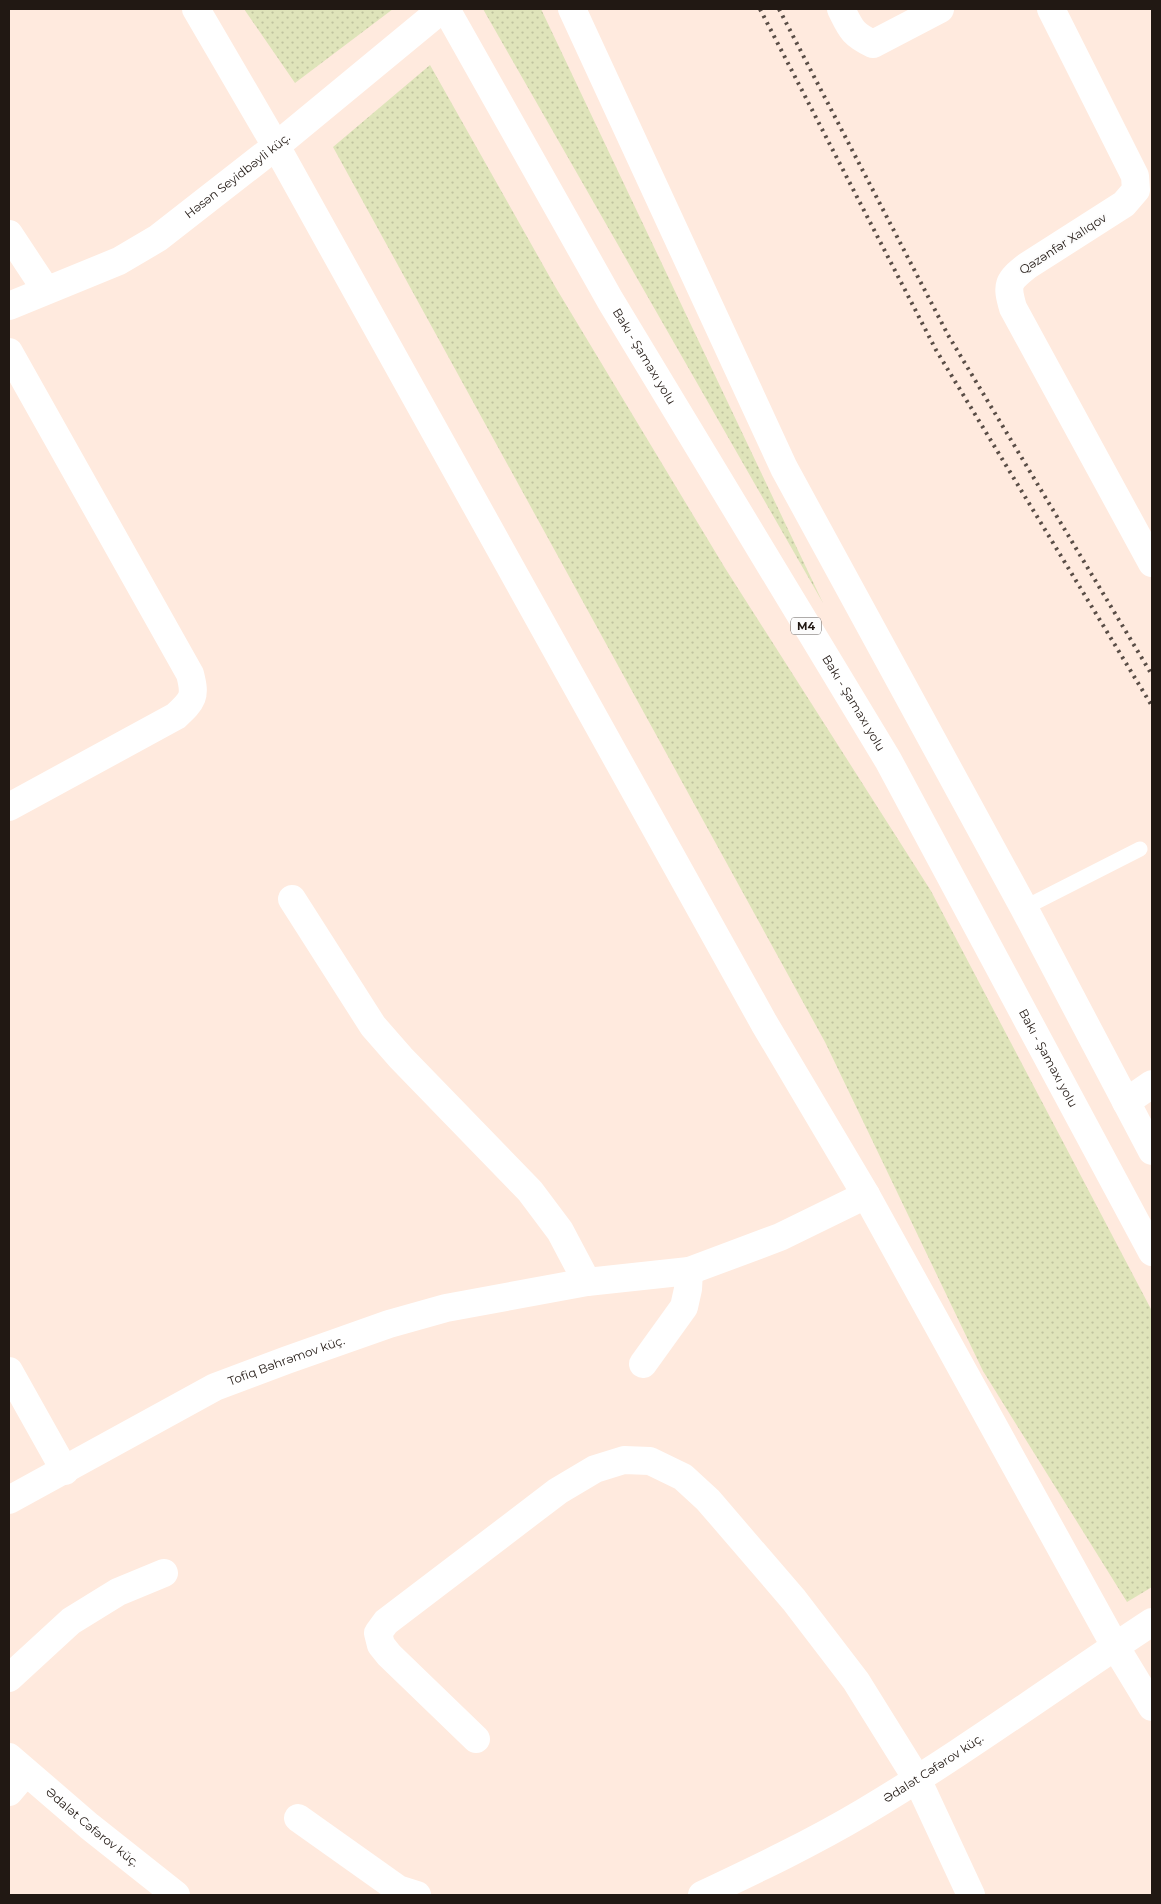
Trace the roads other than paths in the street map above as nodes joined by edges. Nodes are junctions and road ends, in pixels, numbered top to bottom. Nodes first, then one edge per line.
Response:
1 (196, 9) edge
2 (444, 9) edge
3 (572, 9) edge
4 (841, 9) edge
5 (940, 9) edge
6 (1051, 9) edge
7 (276, 146) junction
8 (9, 234) edge
9 (46, 290) junction
10 (9, 306) edge
11 (9, 352) edge
12 (1152, 563) edge
13 (9, 807) edge
14 (1140, 849) dead end
15 (292, 899) dead end
16 (1024, 908) junction
17 (1152, 1084) edge
18 (1126, 1102) junction
19 (1152, 1151) edge
20 (866, 1195) junction
21 (1152, 1252) edge
22 (689, 1271) junction
23 (587, 1282) junction
24 (643, 1364) dead end
25 (9, 1371) edge
26 (64, 1471) junction
27 (9, 1500) edge
28 (164, 1573) dead end
29 (1152, 1622) edge
30 (1115, 1646) junction
31 (9, 1678) edge
32 (1152, 1707) edge
33 (476, 1739) dead end
34 (14, 1774) edge
35 (917, 1779) junction
36 (298, 1818) dead end
37 (176, 1895) edge
38 (417, 1895) edge
39 (702, 1895) edge
40 (971, 1895) edge

1 - 7 main road
2 - 7 main road, Həsən Seyidbəyli küç.
2 - 21 main road, Bakı - Şamaxı yolu / M4
3 - 16 main road
4 - 5 main road
6 - 12 main road, Qəzənfər Xalıqov
7 - 9 main road, Həsən Seyidbəyli küç.
7 - 20 main road
8 - 9 main road
9 - 10 main road, Həsən Seyidbəyli küç.
11 - 13 main road
14 - 16 lane
15 - 23 main road
16 - 18 main road
17 - 18 main road
18 - 19 main road
20 - 22 main road, Tofiq Bəhrəmov küç.
20 - 30 main road
22 - 23 main road, Tofiq Bəhrəmov küç.
22 - 24 main road
23 - 26 main road, Tofiq Bəhrəmov küç.
25 - 26 main road
26 - 27 main road, Tofiq Bəhrəmov küç.
28 - 31 main road
29 - 30 main road, Ədalət Cəfərov küç.
30 - 32 main road
30 - 35 main road, Ədalət Cəfərov küç.
33 - 35 main road
34 - 37 main road, Ədalət Cəfərov küç.
35 - 39 main road, Ədalət Cəfərov küç.
35 - 40 main road
36 - 38 main road

